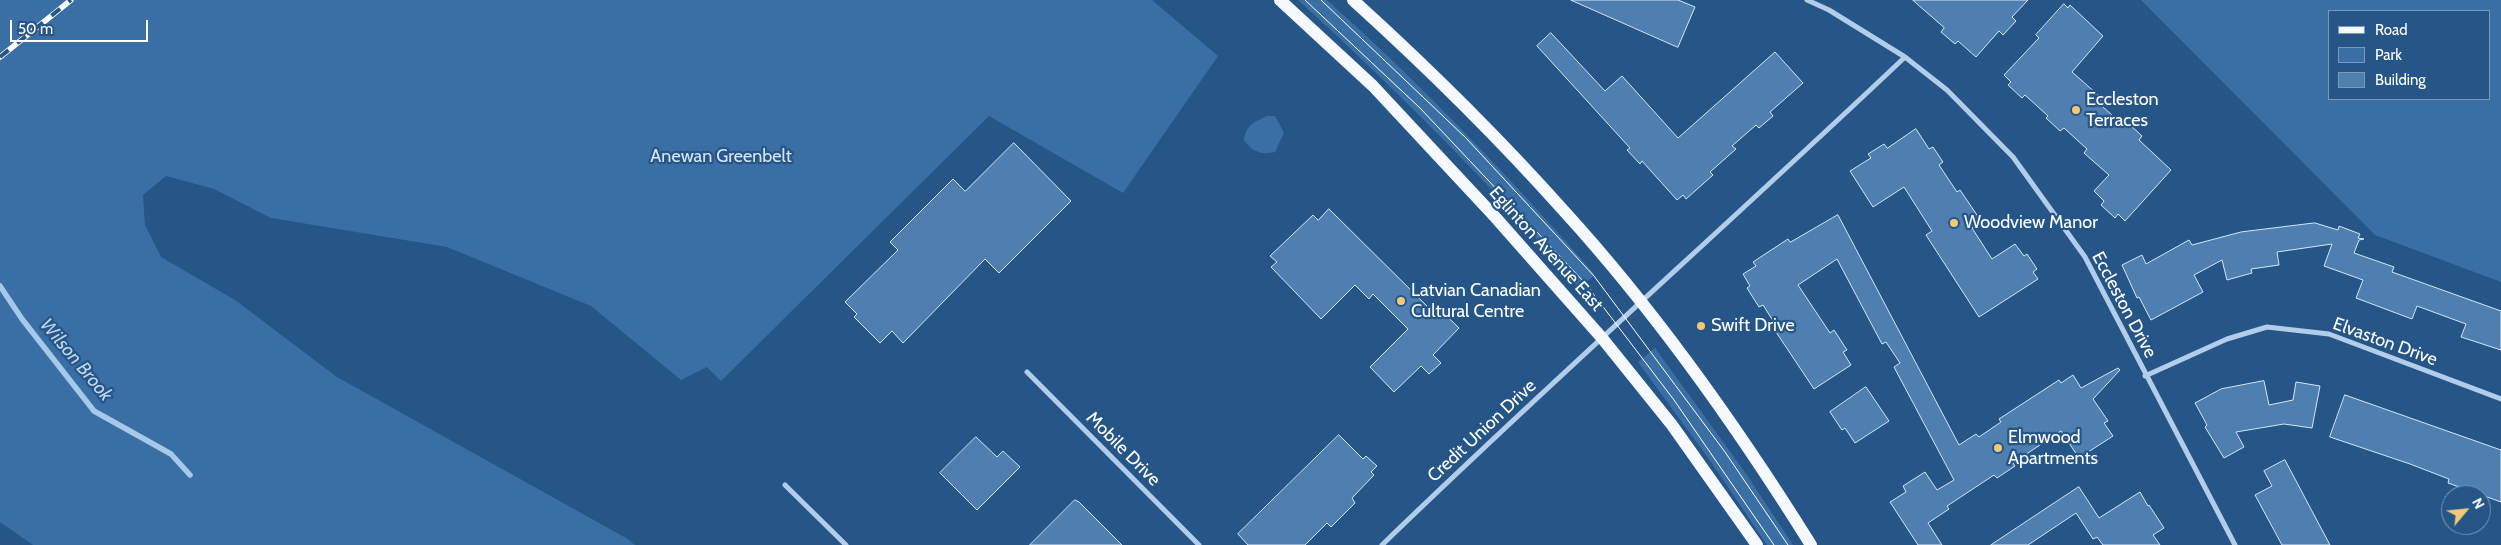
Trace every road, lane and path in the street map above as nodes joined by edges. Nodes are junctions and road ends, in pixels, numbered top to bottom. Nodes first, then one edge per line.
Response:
1 (1280, 0) edge
2 (1353, 0) edge
3 (1807, 0) edge
4 (1905, 57) junction
5 (1640, 301) junction
6 (1602, 338) junction
7 (1027, 372) dead end
8 (2145, 376) junction
9 (2501, 399) edge
10 (785, 485) dead end
11 (846, 545) edge
12 (1199, 545) edge
13 (1382, 545) edge
14 (1756, 545) edge
15 (1811, 545) edge
16 (2235, 545) edge

1 - 6 main road, Eglinton Avenue East
2 - 5 main road, Eglinton Avenue East
3 - 4 street, Eccleston Drive
4 - 5 street
4 - 8 street, Eccleston Drive
5 - 6 street
5 - 15 main road, Eglinton Avenue East
6 - 13 street, Credit Union Drive
6 - 14 main road, Eglinton Avenue East
7 - 12 street, Mobile Drive
8 - 9 street, Elvaston Drive
8 - 16 street, Eccleston Drive
10 - 11 street

